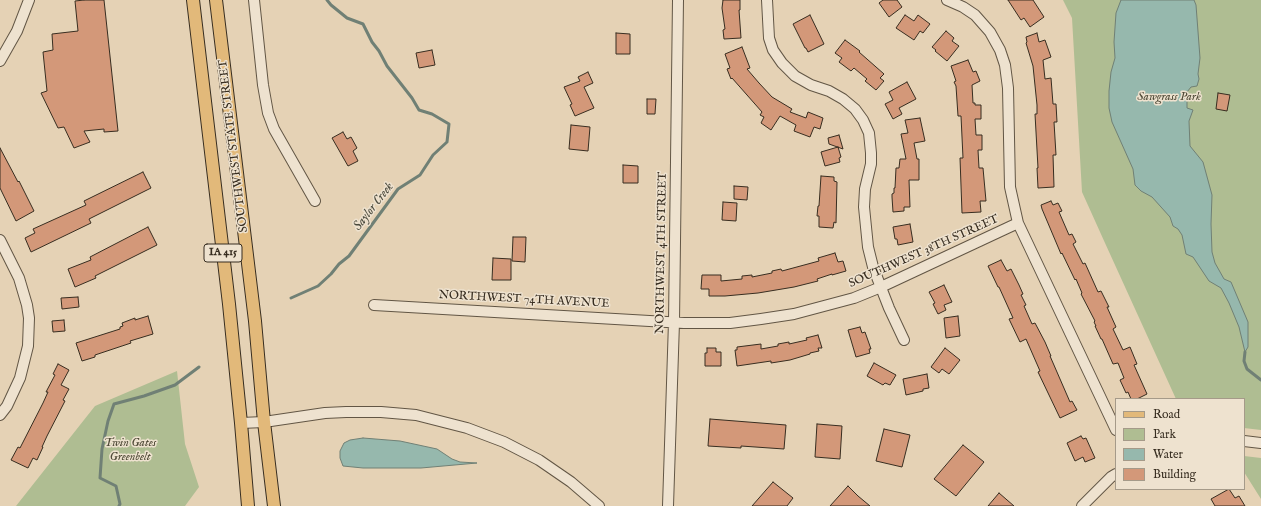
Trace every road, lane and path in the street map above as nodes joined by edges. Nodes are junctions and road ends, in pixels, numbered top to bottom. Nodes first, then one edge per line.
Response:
1 (29, 0) edge
2 (193, 0) edge
3 (216, 0) edge
4 (254, 0) edge
5 (678, 0) edge
6 (767, 0) edge
7 (947, 0) edge
8 (0, 61) edge
9 (315, 201) dead end
10 (1018, 223) junction
11 (0, 240) edge
12 (881, 287) junction
13 (374, 305) dead end
14 (674, 322) junction
15 (904, 340) dead end
16 (0, 415) edge
17 (264, 422) junction
18 (241, 423) junction
19 (1115, 428) edge
20 (1245, 441) edge
21 (1261, 443) edge
22 (1115, 475) edge
23 (248, 506) edge
24 (274, 506) edge
25 (599, 506) edge
26 (668, 506) edge
27 (1082, 506) edge

1 - 8 street
2 - 18 main road, SOUTHWEST STATE STREET / IA 415
3 - 17 main road, SOUTHWEST STATE STREET / IA 415
4 - 9 street
5 - 14 street, NORTHWEST 4TH STREET
6 - 12 street
7 - 10 street
10 - 12 street, SOUTHWEST 38TH STREET
10 - 19 street
11 - 16 street
12 - 14 street, SOUTHWEST 38TH STREET
12 - 15 street
13 - 14 street, NORTHWEST 74TH AVENUE
14 - 26 street, NORTHWEST 4TH STREET
17 - 18 street
17 - 24 main road, SOUTHWEST STATE STREET / IA 415
17 - 25 street
18 - 23 main road, SOUTHWEST STATE STREET / IA 415
20 - 21 street
22 - 27 street

